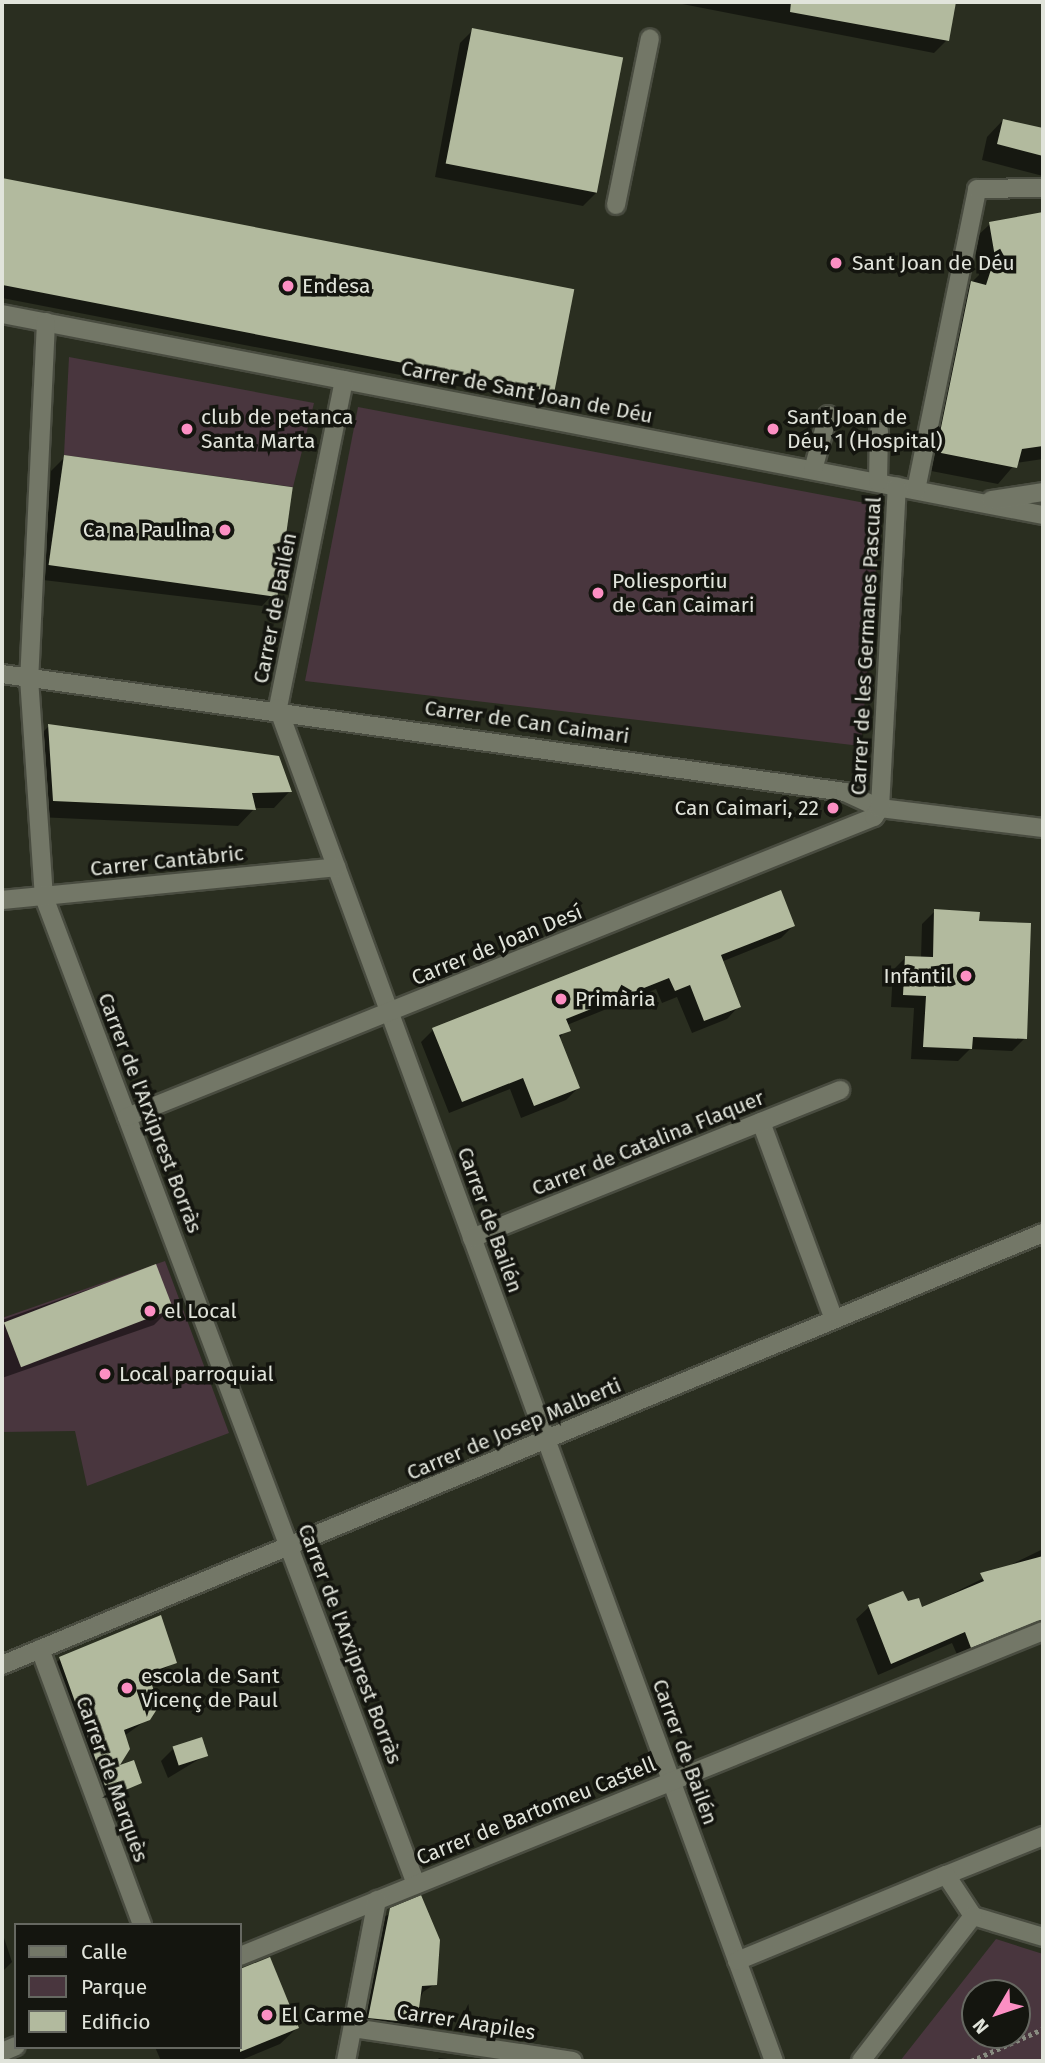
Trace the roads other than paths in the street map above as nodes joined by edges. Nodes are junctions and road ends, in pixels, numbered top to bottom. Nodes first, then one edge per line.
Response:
1 (650, 38) dead end
2 (1043, 188) edge
3 (616, 205) dead end
4 (2, 314) edge
5 (46, 323) junction
6 (344, 380) junction
7 (828, 415) dead end
8 (879, 431) dead end
9 (813, 470) junction
10 (878, 482) junction
11 (897, 486) junction
12 (916, 489) junction
13 (1043, 492) edge
14 (981, 502) junction
15 (1043, 514) edge
16 (2, 674) edge
17 (29, 678) junction
18 (278, 708) junction
19 (880, 808) junction
20 (1043, 828) edge
21 (336, 867) junction
22 (44, 897) junction
23 (2, 900) edge
24 (390, 1013) junction
25 (840, 1090) dead end
26 (127, 1117) junction
27 (761, 1122) junction
28 (1043, 1233) edge
29 (472, 1238) junction
30 (833, 1317) junction
31 (546, 1440) junction
32 (289, 1548) junction
33 (1043, 1631) edge
34 (40, 1650) junction
35 (2, 1665) edge
36 (672, 1781) junction
37 (1043, 1836) edge
38 (946, 1875) junction
39 (416, 1884) junction
40 (377, 1900) junction
41 (973, 1916) junction
42 (141, 1923) edge
43 (1043, 1937) edge
44 (242, 1955) edge
45 (737, 1961) junction
46 (353, 2028) junction
47 (346, 2061) edge
48 (573, 2061) edge
49 (774, 2061) edge
50 (861, 2061) edge

1 - 3 street
2 - 12 street
4 - 5 street, Carrer de Sant Joan de Déu
5 - 6 street, Carrer de Sant Joan de Déu
5 - 17 street, Carrer de l'Arxiprest Borràs
6 - 9 street, Carrer de Sant Joan de Déu
6 - 18 street, Carrer de Bailén
7 - 9 street
8 - 10 street
9 - 10 street, Carrer de Sant Joan de Déu
10 - 11 street, Carrer de Sant Joan de Déu
11 - 12 street, Carrer de Sant Joan de Déu
11 - 19 street, Carrer de les Germanes Pascual
12 - 14 street, Carrer de Sant Joan de Déu
13 - 14 street
14 - 15 street, Carrer de Sant Joan de Déu
16 - 17 street, Carrer de Can Caimari
17 - 18 street, Carrer de Can Caimari
17 - 22 street, Carrer de l'Arxiprest Borràs
18 - 19 street, Carrer de Can Caimari
18 - 21 street, Carrer de Bailén
19 - 20 street, Carrer de Can Caimari
19 - 24 street, Carrer de Joan Desí
21 - 22 street, Carrer Cantàbric
21 - 24 street, Carrer de Bailén
22 - 23 street, Carrer Cantàbric
22 - 26 street, Carrer de l'Arxiprest Borràs
24 - 26 street, Carrer de Joan Desí
24 - 29 street, Carrer de Bailén
25 - 27 street, Carrer de Catalina Flaquer
26 - 32 street, Carrer de l'Arxiprest Borràs
27 - 29 street, Carrer de Catalina Flaquer
27 - 30 street
28 - 30 street, Carrer de Josep Malberti
29 - 31 street, Carrer de Bailén
30 - 31 street, Carrer de Josep Malberti
31 - 32 street, Carrer de Josep Malberti
31 - 36 street, Carrer de Bailén
32 - 34 street, Carrer de Josep Malberti
32 - 39 street, Carrer de l'Arxiprest Borràs
33 - 36 street, Carrer de Bartomeu Castell
34 - 35 street, Carrer de Josep Malberti
34 - 42 street, Carrer de Marquès
36 - 39 street, Carrer de Bartomeu Castell
36 - 45 street, Carrer de Bailén
37 - 38 street
38 - 41 street
38 - 45 street
39 - 40 street, Carrer de Bartomeu Castell
40 - 44 street, Carrer de Bartomeu Castell
40 - 46 street
41 - 43 street
41 - 50 street
45 - 49 street, Carrer de Bailén
46 - 47 street
46 - 48 street, Carrer Arapiles

